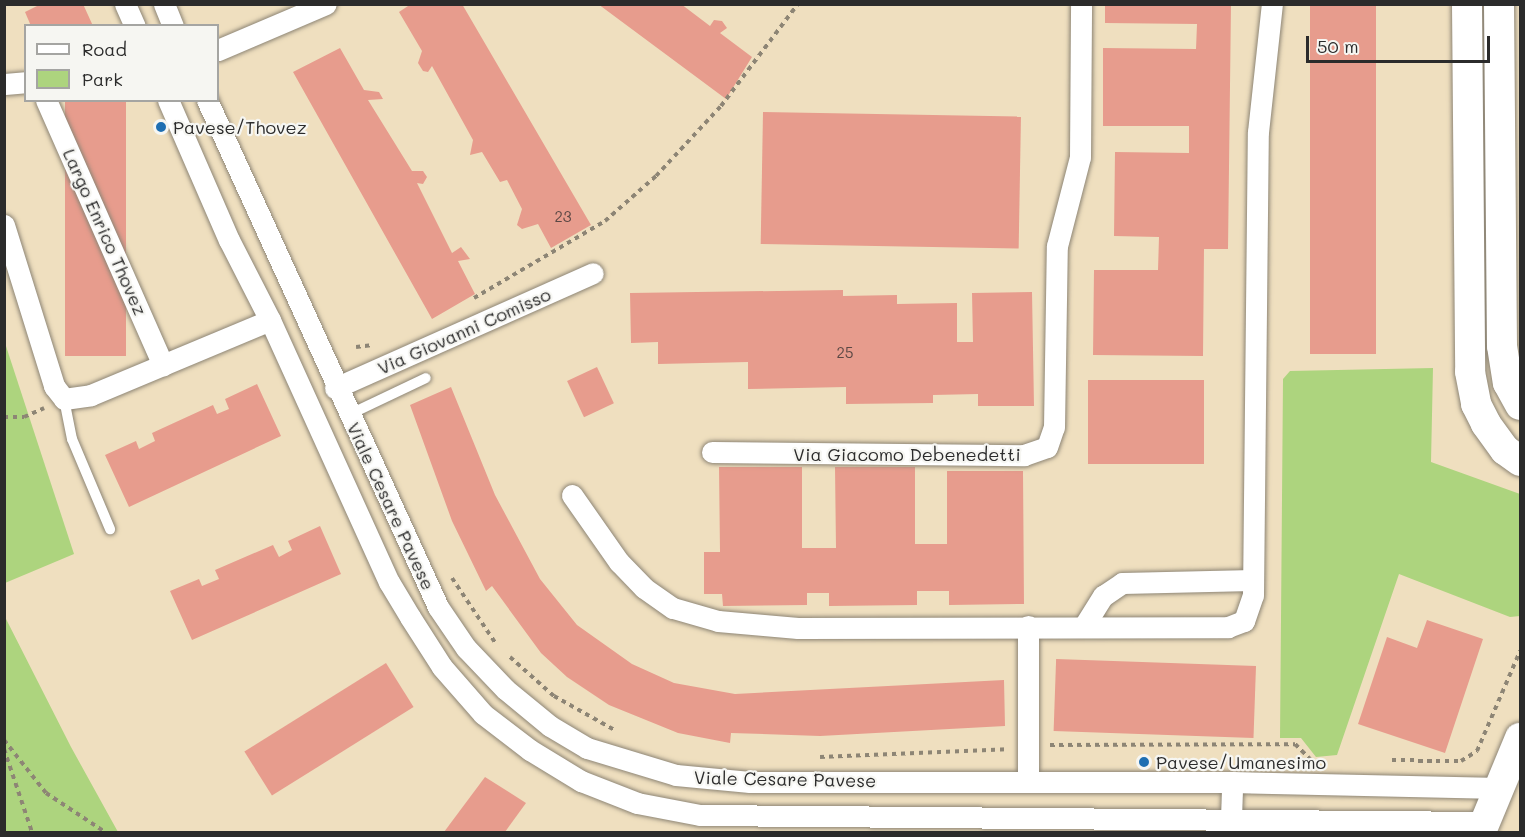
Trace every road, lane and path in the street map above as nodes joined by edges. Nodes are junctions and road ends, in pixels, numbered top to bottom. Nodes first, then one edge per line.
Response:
1 (125, 4) edge
2 (164, 4) edge
3 (798, 4) edge
4 (1081, 4) edge
5 (1272, 4) edge
6 (1467, 4) edge
7 (1499, 4) edge
8 (323, 5) edge
9 (134, 24) edge
10 (172, 24) edge
11 (219, 50) edge
12 (24, 82) edge
13 (4, 84) edge
14 (47, 102) edge
15 (169, 102) edge
16 (208, 102) edge
17 (4, 225) edge
18 (592, 273) dead end
19 (1511, 278) edge
20 (464, 305) dead end
21 (270, 320) junction
22 (378, 344) dead end
23 (356, 347) dead end
24 (163, 365) junction
25 (426, 378) dead end
26 (335, 388) junction
27 (64, 399) junction
28 (1521, 405) edge
29 (348, 415) junction
30 (4, 417) edge
31 (712, 452) dead end
32 (1521, 461) edge
33 (572, 495) dead end
34 (110, 529) dead end
35 (451, 575) dead end
36 (1253, 580) junction
37 (1028, 626) junction
38 (1084, 626) junction
39 (466, 648) junction
40 (1521, 651) edge
41 (442, 667) junction
42 (625, 734) dead end
43 (1521, 738) edge
44 (4, 740) edge
45 (4, 749) edge
46 (1007, 755) dead end
47 (1050, 755) dead end
48 (811, 757) dead end
49 (1418, 760) junction
50 (1383, 761) dead end
51 (1325, 762) dead end
52 (770, 781) junction
53 (1028, 781) junction
54 (1232, 782) junction
55 (1406, 786) junction
56 (1500, 788) junction
57 (771, 817) junction
58 (1231, 818) junction
59 (1024, 825) edge
60 (1483, 827) edge
61 (32, 832) edge
62 (105, 832) edge

1 - 9 street
2 - 10 street
3 - 20 path
4 - 31 street, Via Giacomo Debenedetti
5 - 36 street
6 - 32 main road
7 - 19 main road
8 - 11 street
12 - 13 street
14 - 24 street, Largo Enrico Thovez
15 - 21 street, Viale Cesare Pavese
16 - 26 street, Viale Cesare Pavese
17 - 27 street
18 - 26 street, Via Giovanni Comisso
19 - 28 main road
21 - 24 street
21 - 41 street, Viale Cesare Pavese
22 - 23 path
24 - 27 street
25 - 29 lane
26 - 29 street, Viale Cesare Pavese
27 - 30 path
27 - 34 lane
29 - 39 street, Viale Cesare Pavese
33 - 37 street
35 - 42 path
36 - 38 street
36 - 38 street
37 - 38 street
37 - 53 street
39 - 41 street
39 - 52 street, Viale Cesare Pavese
40 - 49 path
41 - 57 street, Viale Cesare Pavese
43 - 56 main road
44 - 62 path
45 - 61 path
46 - 48 path
47 - 51 path
49 - 50 path
49 - 55 path
52 - 53 street, Viale Cesare Pavese
52 - 57 street
53 - 54 street, Viale Cesare Pavese
54 - 55 street, Viale Cesare Pavese
54 - 58 street
55 - 56 street, Viale Cesare Pavese
56 - 60 main road
57 - 59 street, Viale Cesare Pavese
58 - 59 street, Viale Cesare Pavese
58 - 60 street, Viale Cesare Pavese

